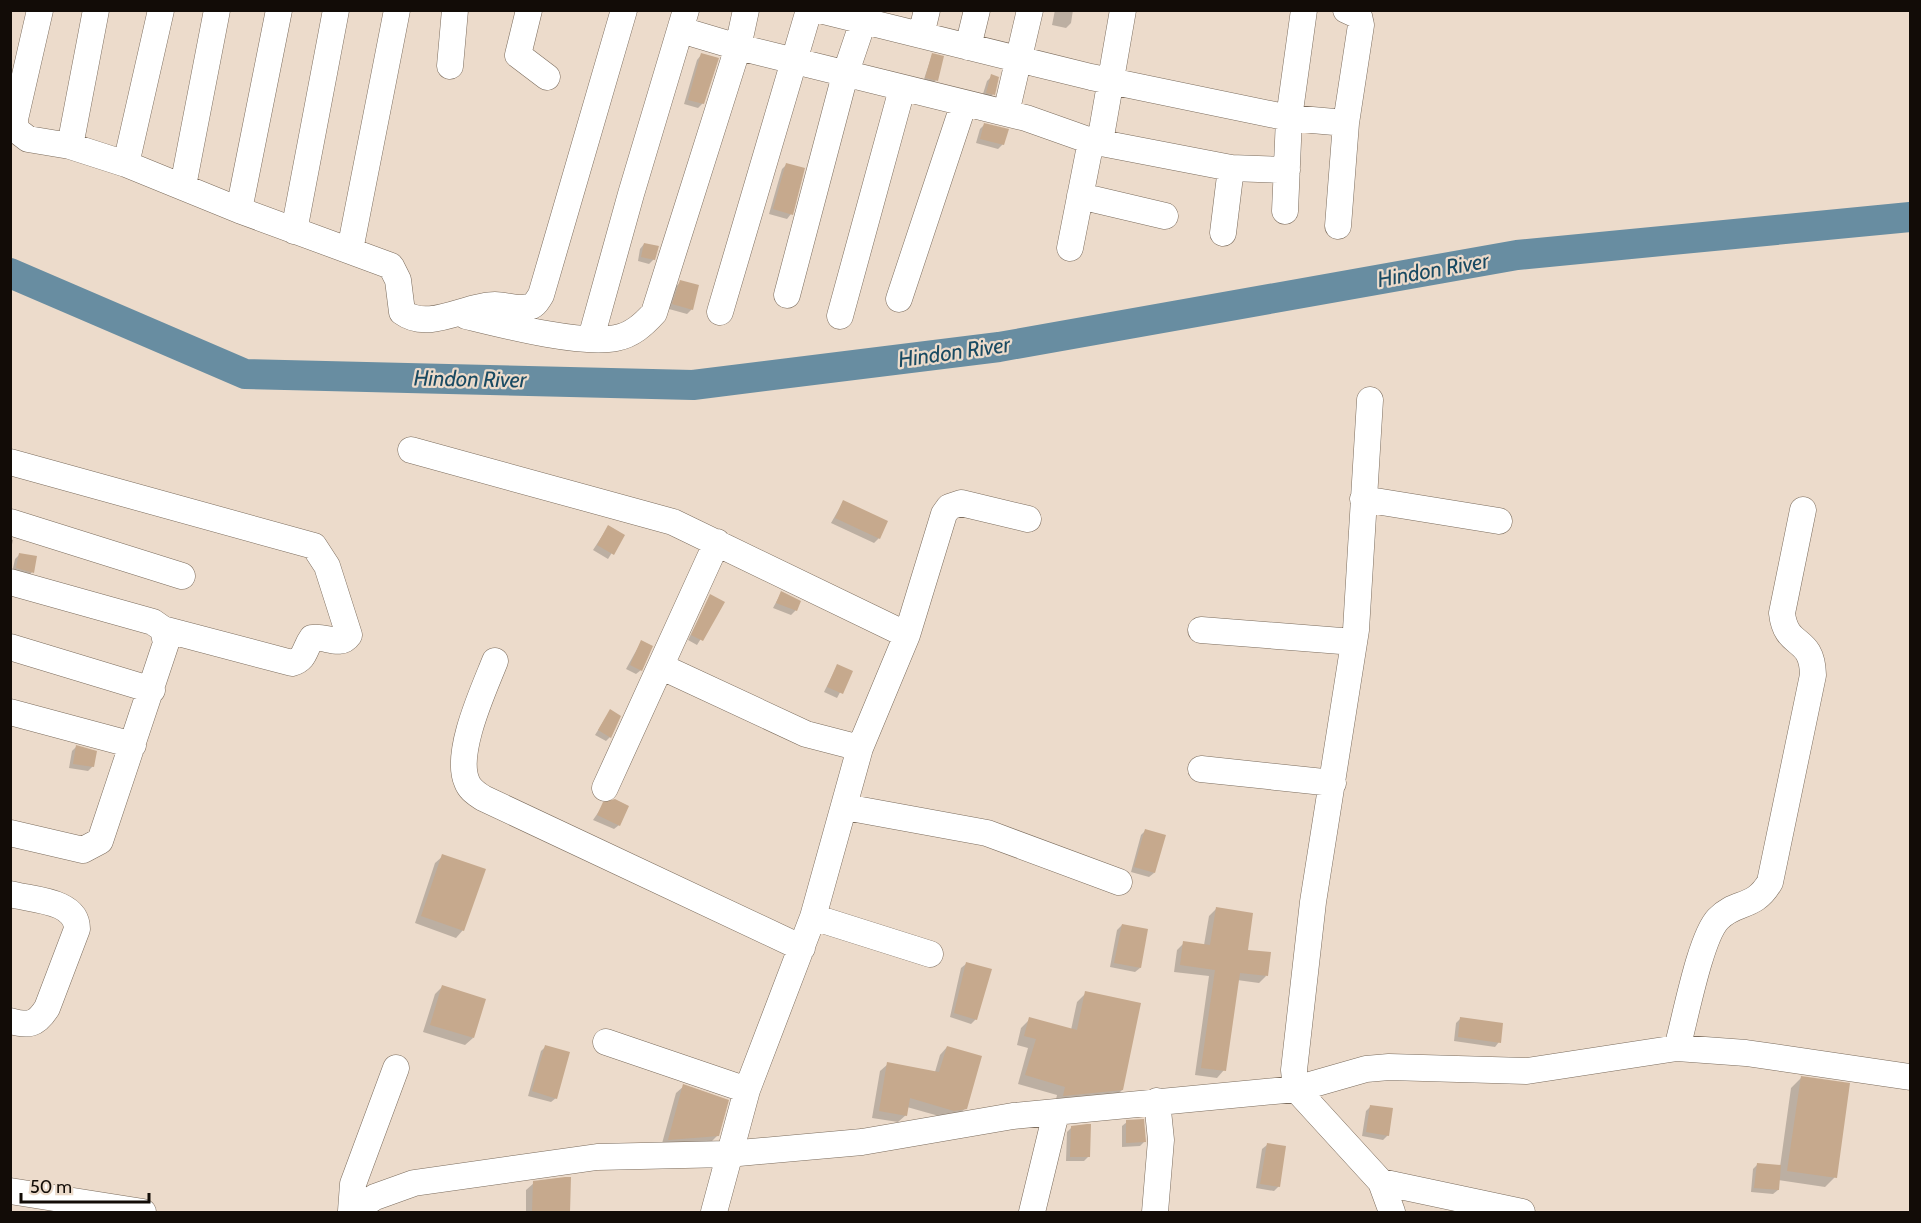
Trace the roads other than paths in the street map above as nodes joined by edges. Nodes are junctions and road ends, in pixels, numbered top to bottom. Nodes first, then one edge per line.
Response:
1 (40, 10) edge
2 (96, 10) edge
3 (161, 10) edge
4 (218, 10) edge
5 (279, 10) edge
6 (336, 10) edge
7 (397, 10) edge
8 (455, 10) edge
9 (529, 10) edge
10 (624, 10) edge
11 (747, 10) edge
12 (809, 10) edge
13 (819, 10) edge
14 (927, 10) edge
15 (977, 10) edge
16 (1030, 10) edge
17 (1123, 10) edge
18 (1304, 10) edge
19 (1346, 10) edge
20 (865, 16) edge
21 (684, 20) edge
22 (921, 35) junction
23 (968, 46) junction
24 (738, 47) junction
25 (1018, 59) junction
26 (793, 61) junction
27 (450, 66) dead end
28 (845, 75) junction
29 (547, 77) dead end
30 (1110, 81) junction
31 (902, 89) junction
32 (964, 103) junction
33 (1006, 113) junction
34 (1289, 118) junction
35 (1346, 123) junction
36 (1096, 141) junction
37 (70, 146) junction
38 (126, 164) junction
39 (1231, 168) junction
40 (1287, 170) junction
41 (183, 186) junction
42 (1080, 195) junction
43 (239, 210) junction
44 (1285, 211) dead end
45 (1165, 216) dead end
46 (1338, 226) dead end
47 (294, 231) junction
48 (1223, 233) dead end
49 (1070, 248) dead end
50 (350, 250) junction
51 (788, 295) dead end
52 (899, 299) dead end
53 (720, 312) dead end
54 (455, 314) junction
55 (840, 316) dead end
56 (591, 338) junction
57 (1370, 400) dead end
58 (411, 450) dead end
59 (10, 462) edge
60 (1363, 499) junction
61 (1803, 510) dead end
62 (1028, 519) dead end
63 (1499, 521) dead end
64 (10, 522) edge
65 (717, 542) junction
66 (182, 576) dead end
67 (10, 582) edge
68 (163, 629) junction
69 (1201, 630) dead end
70 (907, 635) junction
71 (1354, 642) junction
72 (10, 647) edge
73 (495, 661) dead end
74 (662, 667) junction
75 (152, 690) junction
76 (10, 712) edge
77 (133, 745) junction
78 (860, 748) junction
79 (1201, 769) dead end
80 (1333, 783) junction
81 (605, 788) dead end
82 (845, 807) junction
83 (10, 833) edge
84 (1119, 882) dead end
85 (10, 894) edge
86 (813, 916) junction
87 (801, 948) junction
88 (930, 954) dead end
89 (10, 1021) edge
90 (606, 1042) dead end
91 (1677, 1048) junction
92 (396, 1068) dead end
93 (1911, 1077) edge
94 (1296, 1089) junction
95 (747, 1090) junction
96 (1157, 1101) junction
97 (1056, 1113) junction
98 (728, 1154) junction
99 (1381, 1182) junction
100 (10, 1191) edge
101 (143, 1212) edge
102 (351, 1212) edge
103 (714, 1212) edge
104 (1032, 1212) edge
105 (1155, 1212) edge
106 (1392, 1212) edge
107 (1522, 1212) edge

1 - 37 street
2 - 37 street
3 - 38 street
4 - 41 street
5 - 43 street
6 - 47 street
7 - 50 street
8 - 27 street
9 - 29 street
10 - 54 street
11 - 24 street
12 - 26 street
13 - 20 street
14 - 22 street
15 - 23 street
16 - 25 street
17 - 30 street
18 - 34 street
19 - 35 street
20 - 22 street
20 - 28 street
21 - 24 street
21 - 56 street
22 - 23 street
23 - 25 street
24 - 26 street
24 - 56 street
25 - 30 street
25 - 33 street
26 - 28 street
26 - 53 street
28 - 31 street
28 - 51 street
30 - 34 street
30 - 36 street
31 - 32 street
31 - 55 street
32 - 33 street
32 - 52 street
33 - 36 street
34 - 35 street
34 - 40 street
35 - 46 street
36 - 39 street
36 - 42 street
37 - 38 street
38 - 41 street
39 - 40 street
39 - 48 street
40 - 44 street
41 - 43 street
42 - 45 street
42 - 49 street
43 - 47 street
47 - 50 street
50 - 54 street
54 - 56 street
57 - 60 street
58 - 65 street
59 - 68 street
60 - 63 street
60 - 71 street
61 - 91 street
62 - 70 street
64 - 66 street
65 - 70 street
65 - 74 street
67 - 68 street
68 - 75 street
69 - 71 street
70 - 78 street
71 - 80 street
72 - 75 street
73 - 87 street
74 - 78 street
74 - 81 street
75 - 77 street
76 - 77 street
77 - 83 street
78 - 82 street
79 - 80 street
80 - 94 street
82 - 84 street
82 - 86 street
85 - 89 street
86 - 87 street
86 - 88 street
87 - 95 street
90 - 95 street
91 - 93 street
91 - 94 street
92 - 102 street
94 - 96 street
94 - 99 street
95 - 98 street
96 - 97 street
96 - 105 street
97 - 98 street
97 - 104 street
98 - 102 street
98 - 103 street
99 - 106 street
99 - 107 street
100 - 101 street

